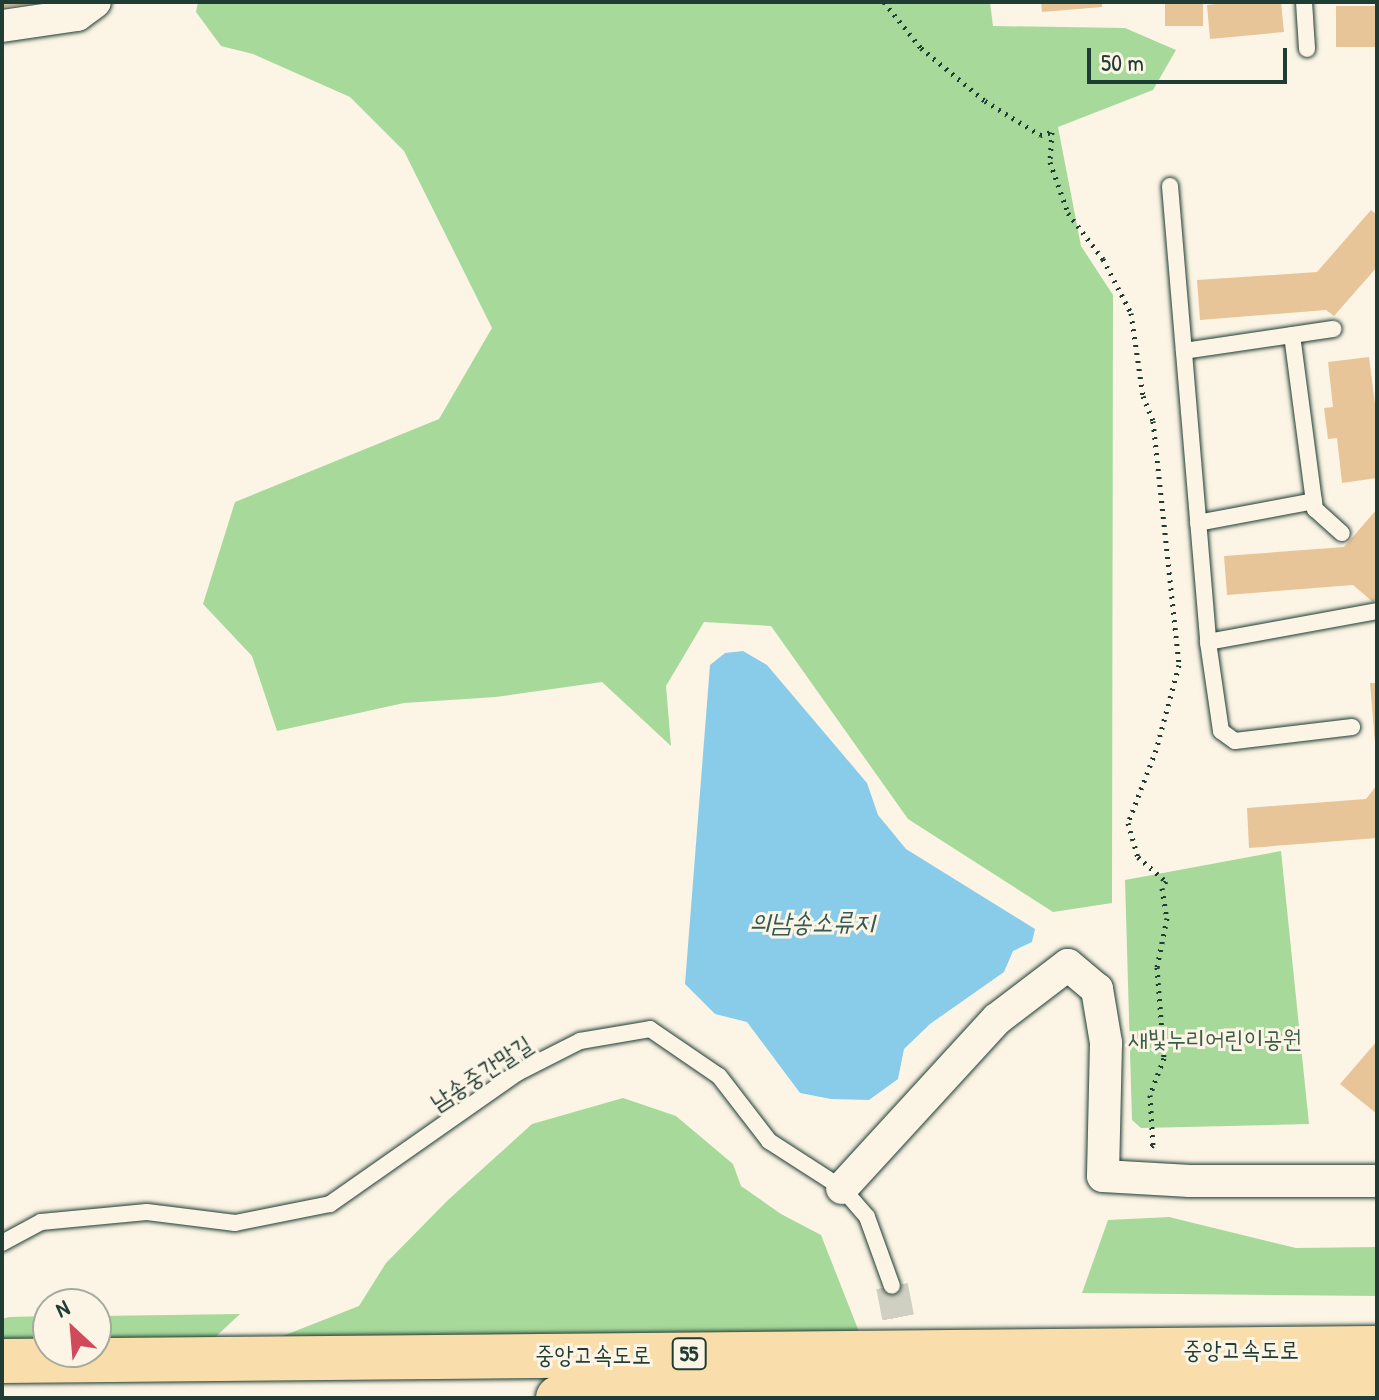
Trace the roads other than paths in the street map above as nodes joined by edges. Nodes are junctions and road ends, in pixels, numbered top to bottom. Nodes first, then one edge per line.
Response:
1 (95, 2) edge
2 (1304, 2) edge
3 (2, 26) edge
4 (1307, 49) dead end
5 (1170, 186) dead end
6 (1333, 329) dead end
7 (1292, 335) junction
8 (1184, 351) junction
9 (1314, 501) junction
10 (1198, 523) junction
11 (1342, 533) dead end
12 (1377, 611) edge
13 (1208, 642) junction
14 (1352, 727) dead end
15 (1377, 1181) edge
16 (842, 1188) junction
17 (2, 1243) edge
18 (892, 1286) tunnel mouth
19 (1377, 1348) edge
20 (2, 1361) edge
21 (1377, 1384) edge
22 (558, 1398) edge

1 - 3 street
2 - 4 lane
5 - 8 lane
6 - 7 lane
7 - 8 lane
7 - 9 lane
8 - 10 lane
9 - 10 lane
9 - 11 lane
10 - 13 lane
12 - 13 lane
13 - 14 lane
15 - 16 street
16 - 17 lane, 남송중간말길
16 - 18 lane, 남송중간말길
19 - 20 highway, 중앙고속도로 / 55
21 - 22 highway, 중앙고속도로 / 55

